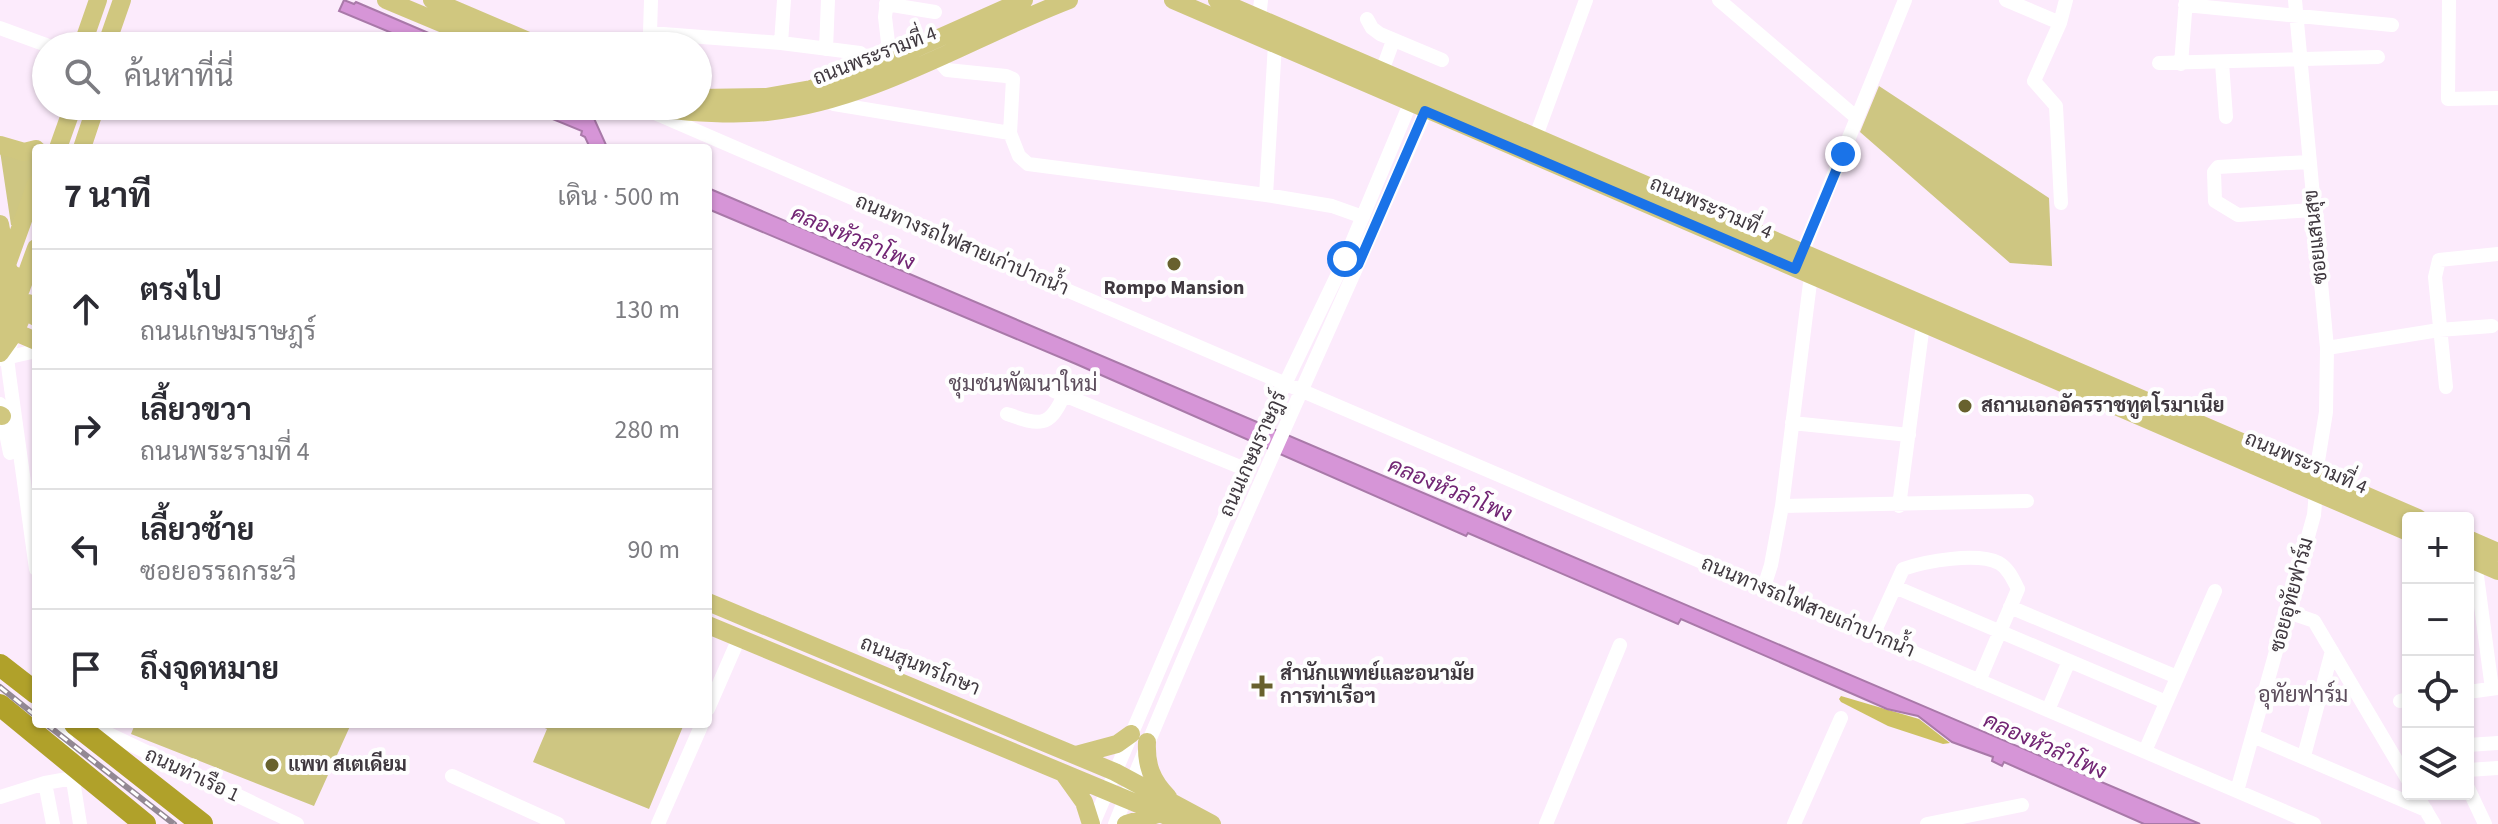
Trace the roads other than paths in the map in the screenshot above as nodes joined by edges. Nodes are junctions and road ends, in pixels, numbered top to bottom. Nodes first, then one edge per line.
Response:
1 (98, 0) edge
2 (109, 0) edge
3 (122, 0) edge
4 (133, 0) edge
5 (386, 0) edge
6 (432, 0) edge
7 (651, 0) edge
8 (784, 0) edge
9 (828, 0) edge
10 (1024, 0) edge
11 (1069, 0) edge
12 (1173, 0) edge
13 (1217, 0) edge
14 (1586, 0) edge
15 (1719, 0) edge
16 (1905, 0) edge
17 (2006, 0) edge
18 (2066, 0) edge
19 (2295, 0) edge
20 (2449, 0) edge
21 (887, 2) edge
22 (2185, 2) edge
23 (462, 7) edge
24 (1260, 9) edge
25 (935, 12) dead end
26 (2296, 16) junction
27 (1367, 19) dead end
28 (2060, 23) junction
29 (2392, 25) dead end
30 (0, 28) edge
31 (87, 32) edge
32 (98, 32) edge
33 (111, 32) edge
34 (122, 32) edge
35 (463, 32) edge
36 (512, 32) edge
37 (648, 32) edge
38 (32, 40) edge
39 (712, 41) edge
40 (1393, 41) junction
41 (781, 43) junction
42 (1275, 44) junction
43 (826, 49) junction
44 (936, 57) junction
45 (2378, 57) dead end
46 (2300, 59) junction
47 (1442, 60) dead end
48 (883, 62) junction
49 (2159, 63) dead end
50 (2222, 63) junction
51 (2181, 64) junction
52 (1382, 71) junction
53 (712, 98) edge
54 (1422, 98) junction
55 (2498, 98) edge
56 (826, 100) junction
57 (712, 113) edge
58 (2226, 117) dead end
59 (1857, 118) junction
60 (57, 120) edge
61 (64, 120) edge
62 (80, 120) edge
63 (91, 120) edge
64 (672, 120) edge
65 (1010, 133) junction
66 (1536, 136) junction
67 (48, 144) edge
68 (49, 144) edge
69 (72, 144) edge
70 (83, 144) edge
71 (0, 145) edge
72 (32, 150) edge
73 (2308, 162) junction
74 (1266, 195) junction
75 (32, 196) edge
76 (2061, 203) dead end
77 (2313, 210) junction
78 (1363, 217) junction
79 (0, 224) edge
80 (32, 224) edge
81 (2498, 254) edge
82 (32, 259) edge
83 (1351, 262) junction
84 (1803, 266) junction
85 (4, 276) edge
86 (32, 298) edge
87 (32, 300) edge
88 (0, 304) edge
89 (1923, 324) junction
90 (2492, 326) dead end
91 (2439, 330) junction
92 (5, 332) edge
93 (32, 333) edge
94 (32, 340) edge
95 (2327, 348) junction
96 (32, 352) edge
97 (2, 356) edge
98 (1284, 385) junction
99 (2446, 387) dead end
100 (1300, 392) junction
101 (1, 411) edge
102 (1007, 414) dead end
103 (1792, 423) junction
104 (1909, 435) junction
105 (1248, 462) junction
106 (2316, 482) junction
107 (2027, 501) dead end
108 (1782, 506) junction
109 (1899, 506) junction
110 (2402, 512) edge
111 (2402, 529) edge
112 (29, 531) junction
113 (2474, 542) edge
114 (32, 547) edge
115 (2498, 552) edge
116 (2474, 561) edge
117 (2474, 571) edge
118 (2498, 571) edge
119 (1201, 572) junction
120 (1217, 579) junction
121 (1764, 587) junction
122 (1895, 587) junction
123 (2215, 591) dead end
124 (712, 604) edge
125 (2010, 607) junction
126 (2288, 612) junction
127 (712, 627) edge
128 (2000, 631) junction
129 (1873, 635) junction
130 (739, 638) junction
131 (1620, 645) dead end
132 (2332, 651) junction
133 (2069, 661) junction
134 (0, 665) edge
135 (2177, 677) junction
136 (1979, 681) junction
137 (2495, 688) edge
138 (32, 690) edge
139 (2474, 691) edge
140 (712, 700) edge
141 (2166, 702) junction
142 (0, 708) edge
143 (2048, 710) junction
144 (1841, 718) dead end
145 (65, 728) edge
146 (80, 728) edge
147 (96, 728) edge
148 (700, 728) edge
149 (2253, 736) junction
150 (1139, 738) junction
151 (2498, 743) edge
152 (2474, 745) edge
153 (2145, 751) junction
154 (1076, 755) junction
155 (2304, 756) junction
156 (2498, 768) edge
157 (2402, 770) edge
158 (2474, 770) edge
159 (1061, 771) junction
160 (452, 776) dead end
161 (73, 778) junction
162 (45, 783) junction
163 (1120, 786) junction
164 (2237, 791) junction
165 (0, 797) edge
166 (2420, 800) edge
167 (2474, 800) edge
168 (2022, 805) dead end
169 (1166, 807) junction
170 (2426, 810) junction
171 (53, 824) edge
172 (80, 824) edge
173 (145, 824) edge
174 (202, 824) edge
175 (297, 824) edge
176 (558, 824) edge
177 (658, 824) edge
178 (1092, 824) edge
179 (1115, 824) edge
180 (1126, 824) edge
181 (1186, 824) edge
182 (1212, 824) edge
183 (1546, 824) edge
184 (1794, 824) edge
185 (1927, 824) edge
186 (2314, 824) edge
187 (2434, 824) edge
188 (2485, 824) edge

1 - 31 main road
2 - 32 main road
3 - 33 main road
4 - 34 main road
5 - 35 main road
6 - 23 main road
7 - 37 street
8 - 41 street
9 - 43 street
10 - 48 main road, ถนนพระรามที่ 4
11 - 44 main road, ถนนพระรามที่ 4
12 - 42 main road, ถนนพระรามที่ 4
13 - 24 main road, ถนนพระรามที่ 4
14 - 66 street
15 - 59 street
16 - 59 street
17 - 28 street
18 - 28 street
19 - 26 street, ซอยแสนสุข
20 - 55 street
21 - 25 street
21 - 48 street
22 - 26 street
22 - 51 street
23 - 36 main road
24 - 52 main road, ถนนพระรามที่ 4
26 - 29 street
26 - 46 street, ซอยแสนสุข
27 - 40 street
28 - 76 street
30 - 38 street
39 - 41 street
40 - 47 street
40 - 52 street
41 - 43 street
42 - 54 main road, ถนนพระรามที่ 4
42 - 74 street
43 - 48 street
44 - 56 main road, ถนนพระรามที่ 4
44 - 65 street
45 - 46 street
46 - 50 street
46 - 73 street, ซอยแสนสุข
48 - 53 main road, ถนนพระรามที่ 4
49 - 51 street
50 - 51 street
50 - 58 street
52 - 54 main road, ถนนพระรามที่ 4
54 - 66 main road, ถนนพระรามที่ 4
54 - 78 street, ถนนเกษมราษฎร์
54 - 83 street, ถนนเกษมราษฎร์
54 - 84 main road, ถนนพระรามที่ 4
56 - 57 main road, ถนนพระรามที่ 4
56 - 65 street
59 - 84 street
60 - 67 main road
61 - 68 main road
62 - 69 main road
63 - 70 main road
64 - 98 street, ถนนทางรถไฟสายเก่าปากน้ำ
65 - 74 street
66 - 84 main road, ถนนพระรามที่ 4
71 - 72 main road
73 - 77 street, ซอยแสนสุข
73 - 77 street
74 - 78 street
75 - 85 main road
77 - 95 street, ซอยแสนสุข
78 - 83 street, ถนนเกษมราษฎร์
79 - 85 main road
80 - 88 main road
81 - 91 street
82 - 92 main road
83 - 98 street, ถนนเกษมราษฎร์
83 - 100 street, ถนนเกษมราษฎร์
84 - 89 main road, ถนนพระรามที่ 4
84 - 103 street
84 - 106 main road, ถนนพระรามที่ 4
85 - 86 main road
87 - 92 main road
88 - 92 main road
89 - 104 street
89 - 106 main road, ถนนพระรามที่ 4
90 - 91 street
91 - 95 street
91 - 99 street
92 - 93 main road
92 - 94 main road
92 - 97 main road
95 - 106 street, ซอยแสนสุข
96 - 97 street
97 - 112 street
98 - 100 street, ถนนทางรถไฟสายเก่าปากน้ำ
98 - 105 street, ถนนเกษมราษฎร์
100 - 120 street, ถนนเกษมราษฎร์
100 - 121 street, ถนนทางรถไฟสายเก่าปากน้ำ
101 - 112 street
102 - 105 street
103 - 104 street
103 - 108 street
104 - 109 street
105 - 119 street, ถนนเกษมราษฎร์
106 - 110 main road, ถนนพระรามที่ 4
106 - 111 main road, ถนนพระรามที่ 4
106 - 126 street, ซอยอุทัยฟาร์ม
107 - 109 street
108 - 109 street
108 - 121 street
112 - 114 street
113 - 115 main road
116 - 118 main road
117 - 137 street
119 - 120 street
119 - 150 street, ถนนเกษมราษฎร์
120 - 150 street, ถนนเกษมราษฎร์
121 - 129 street, ถนนทางรถไฟสายเก่าปากน้ำ
122 - 125 street
122 - 128 street
122 - 129 street
123 - 135 street
124 - 154 main road, ถนนสุนทรโกษา
125 - 128 street
125 - 135 street
126 - 132 street
126 - 149 street, ซอยอุทัยฟาร์ม
127 - 130 main road
128 - 133 street
128 - 136 street
129 - 136 street, ถนนทางรถไฟสายเก่าปากน้ำ
130 - 140 street
130 - 159 main road
131 - 183 street
132 - 155 street
132 - 157 street
133 - 141 street
133 - 143 street
134 - 138 highway
135 - 141 street
136 - 143 street, ถนนทางรถไฟสายเก่าปากน้ำ
137 - 139 street
141 - 153 street
142 - 173 highway
143 - 153 street, ถนนทางรถไฟสายเก่าปากน้ำ
144 - 184 street
145 - 161 street
146 - 174 highway
147 - 175 street, ถนนท่าเรือ 1
148 - 177 street
149 - 155 street
149 - 164 street, ซอยอุทัยฟาร์ม
150 - 154 main road
150 - 163 street, ถนนเกษมราษฎร์
150 - 169 main road
151 - 152 street
153 - 164 street, ถนนทางรถไฟสายเก่าปากน้ำ
154 - 163 main road, ถนนสุนทรโกษา
155 - 170 street
156 - 158 street
159 - 163 main road
159 - 178 main road
160 - 176 street
161 - 162 street
161 - 172 street
162 - 165 street
162 - 171 street
163 - 169 main road
163 - 178 street, ถนนเกษมราษฎร์
163 - 179 street, ถนนเกษมราษฎร์
164 - 186 street, ถนนทางรถไฟสายเก่าปากน้ำ
166 - 170 street
167 - 188 street
168 - 185 street
169 - 180 main road
169 - 181 main road
169 - 182 main road
170 - 187 street

